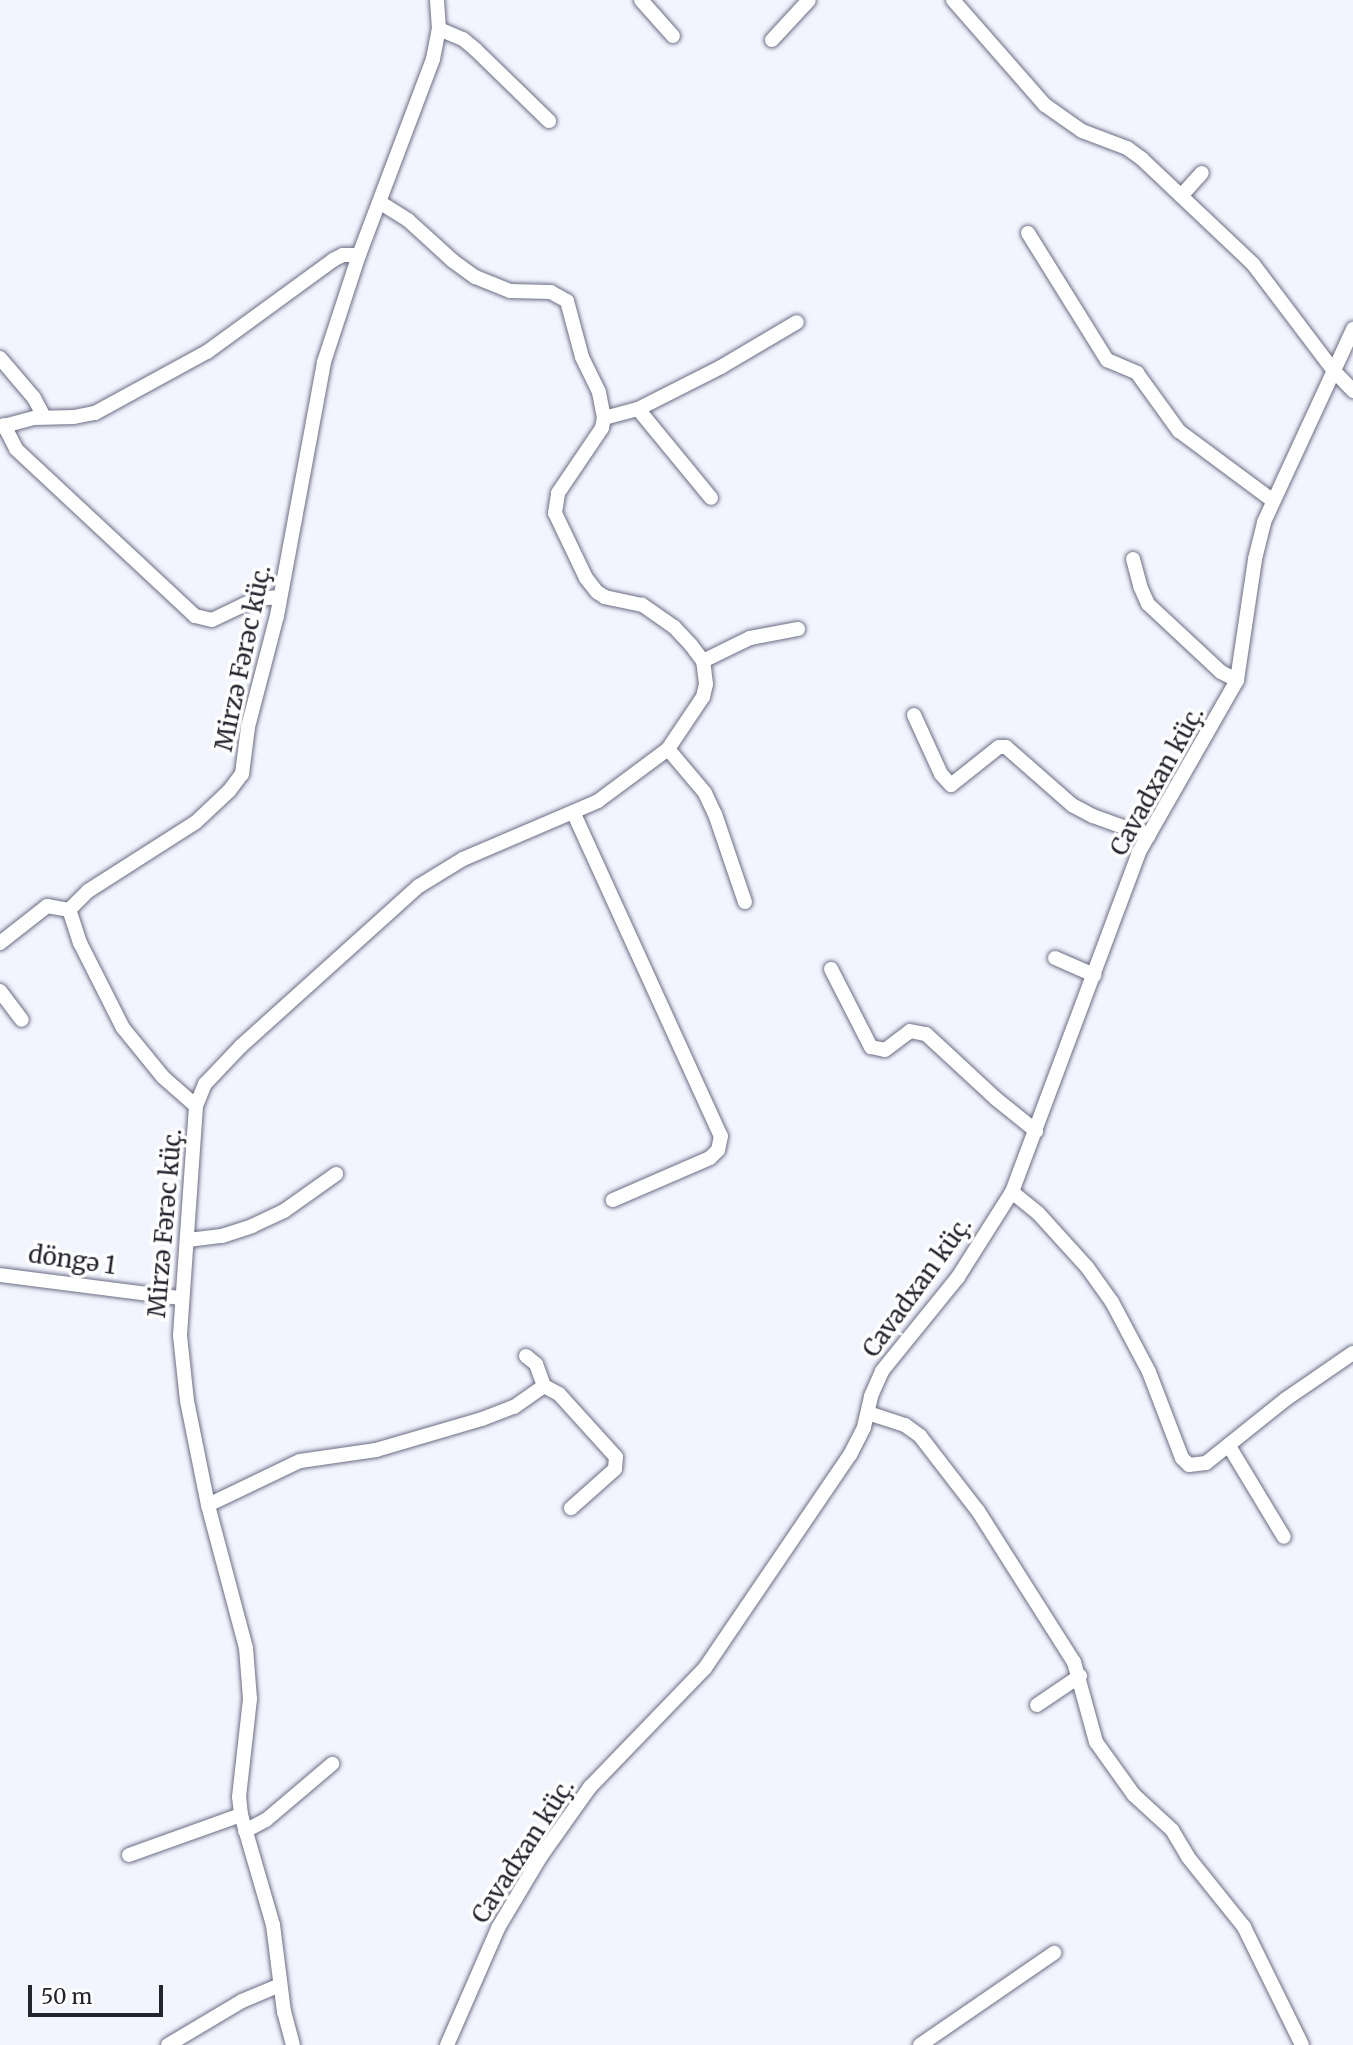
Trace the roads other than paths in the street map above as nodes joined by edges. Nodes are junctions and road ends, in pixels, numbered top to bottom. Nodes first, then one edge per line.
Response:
1 (437, 0) edge
2 (641, 0) edge
3 (809, 0) edge
4 (953, 0) edge
5 (439, 29) junction
6 (673, 36) dead end
7 (772, 40) dead end
8 (549, 121) dead end
9 (1202, 173) dead end
10 (1181, 196) junction
11 (381, 203) junction
12 (1028, 233) dead end
13 (359, 255) junction
14 (797, 322) dead end
15 (1353, 329) edge
16 (0, 358) edge
17 (1334, 371) junction
18 (1353, 391) edge
19 (638, 409) junction
20 (44, 417) junction
21 (604, 418) junction
22 (2, 426) edge
23 (711, 498) dead end
24 (1272, 500) junction
25 (1133, 559) dead end
26 (280, 597) junction
27 (798, 629) dead end
28 (703, 661) junction
29 (1237, 680) junction
30 (914, 715) dead end
31 (668, 749) junction
32 (574, 814) junction
33 (1148, 835) junction
34 (745, 902) dead end
35 (69, 910) junction
36 (0, 943) edge
37 (1055, 958) dead end
38 (831, 969) dead end
39 (1094, 975) junction
40 (0, 991) edge
41 (22, 1020) dead end
42 (196, 1106) junction
43 (1037, 1131) junction
44 (336, 1174) dead end
45 (1012, 1192) junction
46 (613, 1200) dead end
47 (188, 1240) junction
48 (0, 1275) edge
49 (180, 1298) junction
50 (1353, 1353) edge
51 (526, 1356) dead end
52 (544, 1387) junction
53 (868, 1413) junction
54 (1229, 1446) junction
55 (208, 1505) junction
56 (570, 1508) dead end
57 (1284, 1537) dead end
58 (1080, 1676) junction
59 (1037, 1705) dead end
60 (332, 1764) dead end
61 (241, 1815) junction
62 (245, 1831) junction
63 (129, 1855) dead end
64 (1055, 1953) dead end
65 (280, 1985) junction
66 (168, 2045) edge
67 (293, 2045) edge
68 (447, 2045) edge
69 (920, 2045) edge
70 (1302, 2045) edge

1 - 5 street, Mirzə Fərəc küç.
2 - 6 street
3 - 7 street
4 - 10 street
5 - 8 street
5 - 11 street, Mirzə Fərəc küç.
9 - 10 street
10 - 17 street
11 - 13 street, Mirzə Fərəc küç.
11 - 21 street
12 - 24 street
13 - 20 street
13 - 26 street, Mirzə Fərəc küç.
14 - 19 street
15 - 17 street, Cavadxan küç.
16 - 20 street
17 - 18 street
17 - 24 street, Cavadxan küç.
19 - 21 street
19 - 23 street
20 - 22 street
21 - 28 street
22 - 26 street
24 - 29 street, Cavadxan küç.
25 - 29 street
26 - 35 street, Mirzə Fərəc küç.
27 - 28 street
28 - 31 street
29 - 33 street, Cavadxan küç.
30 - 33 street
31 - 32 street
31 - 34 street
32 - 42 street
32 - 46 street
33 - 39 street, Cavadxan küç.
35 - 36 street
35 - 42 street, Mirzə Fərəc küç.
37 - 39 street
38 - 43 street
39 - 43 street, Cavadxan küç.
40 - 41 street
42 - 47 street, Mirzə Fərəc küç.
43 - 45 street, Cavadxan küç.
44 - 47 street
45 - 53 street, Cavadxan küç.
45 - 54 street
47 - 49 street, Mirzə Fərəc küç.
48 - 49 street, döngə 1
49 - 55 street, Mirzə Fərəc küç.
50 - 54 street
51 - 52 street
52 - 55 street
52 - 56 street
53 - 58 street
53 - 68 street, Cavadxan küç.
54 - 57 street
55 - 61 street, Mirzə Fərəc küç.
58 - 59 street
58 - 70 street
60 - 62 street
61 - 62 street, Mirzə Fərəc küç.
61 - 63 street
62 - 65 street, Mirzə Fərəc küç.
64 - 69 street
65 - 66 street
65 - 67 street, Mirzə Fərəc küç.

